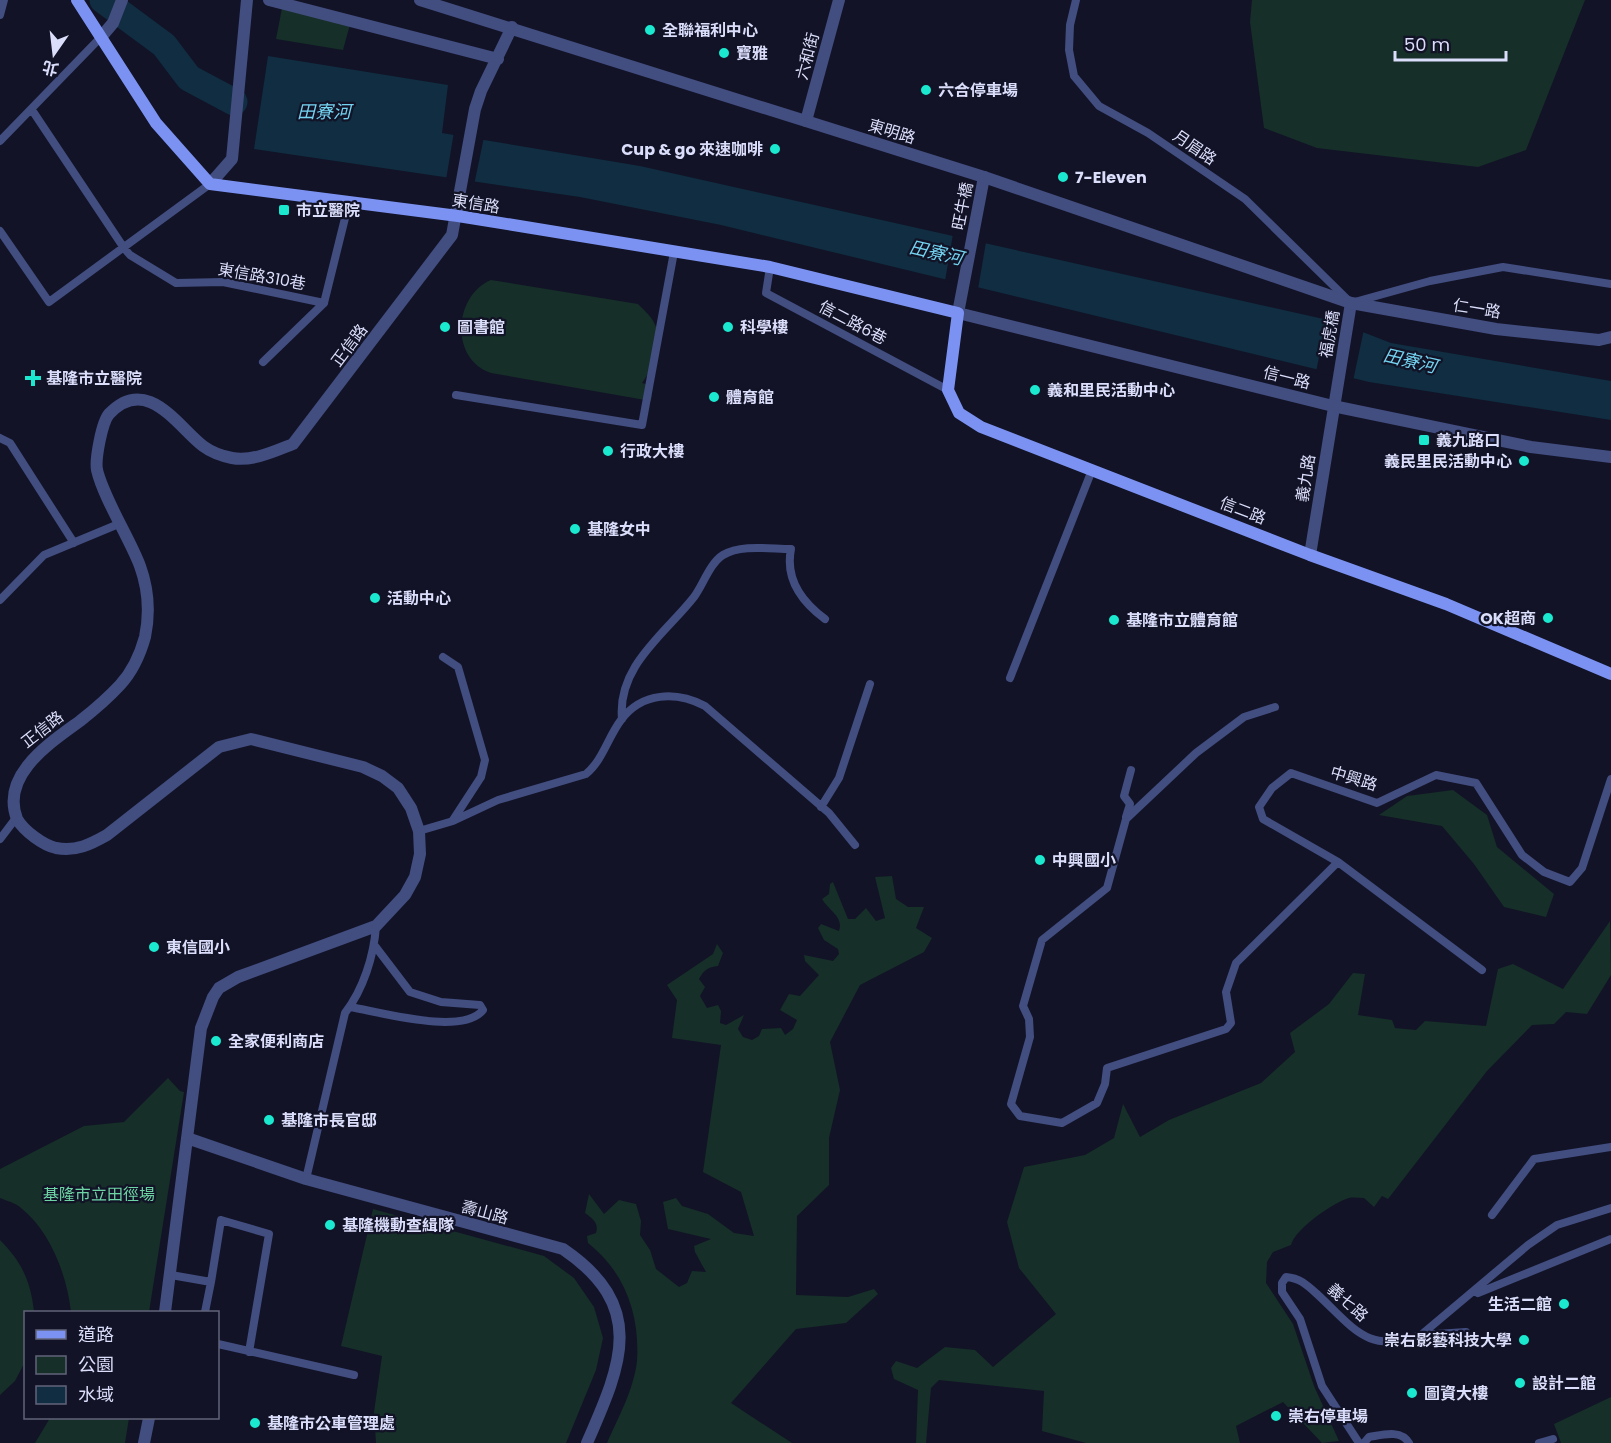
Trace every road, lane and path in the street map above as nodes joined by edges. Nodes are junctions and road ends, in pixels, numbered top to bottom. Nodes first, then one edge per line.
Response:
1 (4, 0) edge
2 (77, 0) edge
3 (122, 0) edge
4 (247, 0) edge
5 (269, 0) edge
6 (420, 0) edge
7 (839, 0) edge
8 (1076, 0) edge
9 (0, 15) edge
10 (512, 27) junction
11 (102, 36) junction
12 (498, 59) junction
13 (32, 110) junction
14 (806, 122) junction
15 (0, 141) edge
16 (984, 177) junction
17 (210, 184) junction
18 (349, 202) junction
19 (458, 216) junction
20 (0, 231) edge
21 (4, 244) edge
22 (124, 248) junction
23 (674, 252) junction
24 (770, 267) junction
25 (1611, 284) edge
26 (324, 303) junction
27 (1351, 303) junction
28 (958, 313) junction
29 (1605, 339) edge
30 (1611, 348) edge
31 (263, 362) dead end
32 (948, 390) junction
33 (456, 394) dead end
34 (1333, 406) junction
35 (0, 438) edge
36 (1611, 457) edge
37 (1092, 470) junction
38 (121, 523) junction
39 (74, 543) junction
40 (1310, 555) junction
41 (0, 600) edge
42 (825, 619) dead end
43 (443, 657) dead end
44 (1611, 674) edge
45 (1010, 678) dead end
46 (870, 684) dead end
47 (1275, 706) dead end
48 (622, 719) junction
49 (1131, 770) dead end
50 (1611, 779) edge
51 (821, 807) junction
52 (16, 818) junction
53 (1125, 819) junction
54 (453, 821) junction
55 (419, 831) junction
56 (0, 839) edge
57 (855, 845) dead end
58 (1338, 862) junction
59 (376, 926) junction
60 (375, 946) junction
61 (1482, 970) dead end
62 (350, 1007) junction
63 (187, 1138) junction
64 (1611, 1147) edge
65 (306, 1179) junction
66 (1611, 1208) edge
67 (1492, 1215) dead end
68 (1611, 1239) edge
69 (171, 1275) junction
70 (211, 1282) junction
71 (1460, 1303) junction
72 (165, 1311) edge
73 (205, 1311) edge
74 (1466, 1332) dead end
75 (1421, 1335) junction
76 (219, 1344) edge
77 (249, 1352) junction
78 (354, 1375) dead end
79 (149, 1419) edge
80 (1553, 1439) dead end
81 (144, 1443) edge
82 (587, 1443) edge
83 (1359, 1443) edge
84 (1364, 1443) edge
85 (1409, 1443) edge
86 (1539, 1443) edge

1 - 9 lane
2 - 11 main road
3 - 11 street
4 - 17 street
5 - 12 street
6 - 10 street, 東明路
7 - 14 street, 六和街
8 - 27 lane, 月眉路
10 - 12 street
10 - 14 street, 東明路
11 - 13 lane
11 - 17 main road
12 - 19 street
13 - 15 lane
13 - 22 lane, 東信路310巷
14 - 16 street, 東明路
16 - 27 street, 東明路
16 - 28 street, 旺牛橋
17 - 18 main road, 東信路
17 - 22 lane
18 - 19 main road, 東信路
18 - 26 lane, 東信路310巷
19 - 23 main road, 東信路
19 - 38 street, 正信路
20 - 21 lane
21 - 22 lane
22 - 26 lane, 東信路310巷
23 - 24 main road, 東信路
23 - 33 lane
24 - 28 main road, 東信路
24 - 32 lane, 信二路6巷
25 - 27 lane
26 - 31 lane
27 - 29 street, 仁一路
27 - 34 street, 福虎橋
28 - 32 main road
28 - 34 street, 信一路
29 - 30 street, 仁一路
32 - 37 main road, 信二路
34 - 36 street, 信一路
34 - 40 street, 義九路
35 - 39 lane
37 - 40 main road, 信二路
37 - 45 lane
38 - 39 lane
38 - 52 street, 正信路
39 - 41 lane
40 - 44 main road, 信二路
42 - 48 lane
43 - 54 lane
46 - 51 lane
47 - 53 lane
48 - 51 lane
48 - 54 lane
49 - 53 lane
50 - 58 lane, 中興路
51 - 57 lane
52 - 55 street
52 - 56 lane
53 - 58 lane
54 - 55 lane
55 - 59 street
58 - 61 lane, 中興路
59 - 60 lane
59 - 63 street
60 - 62 lane
60 - 62 lane
62 - 65 lane
63 - 65 street, 壽山路
63 - 69 street
64 - 67 lane
65 - 82 street, 壽山路
66 - 71 lane, 義七路
68 - 71 lane
69 - 70 lane
69 - 72 street
70 - 73 lane
70 - 77 lane
71 - 75 lane, 義七路
74 - 75 lane
75 - 83 lane, 義七路
76 - 77 lane
77 - 78 lane
79 - 81 street
80 - 86 lane
84 - 85 lane

